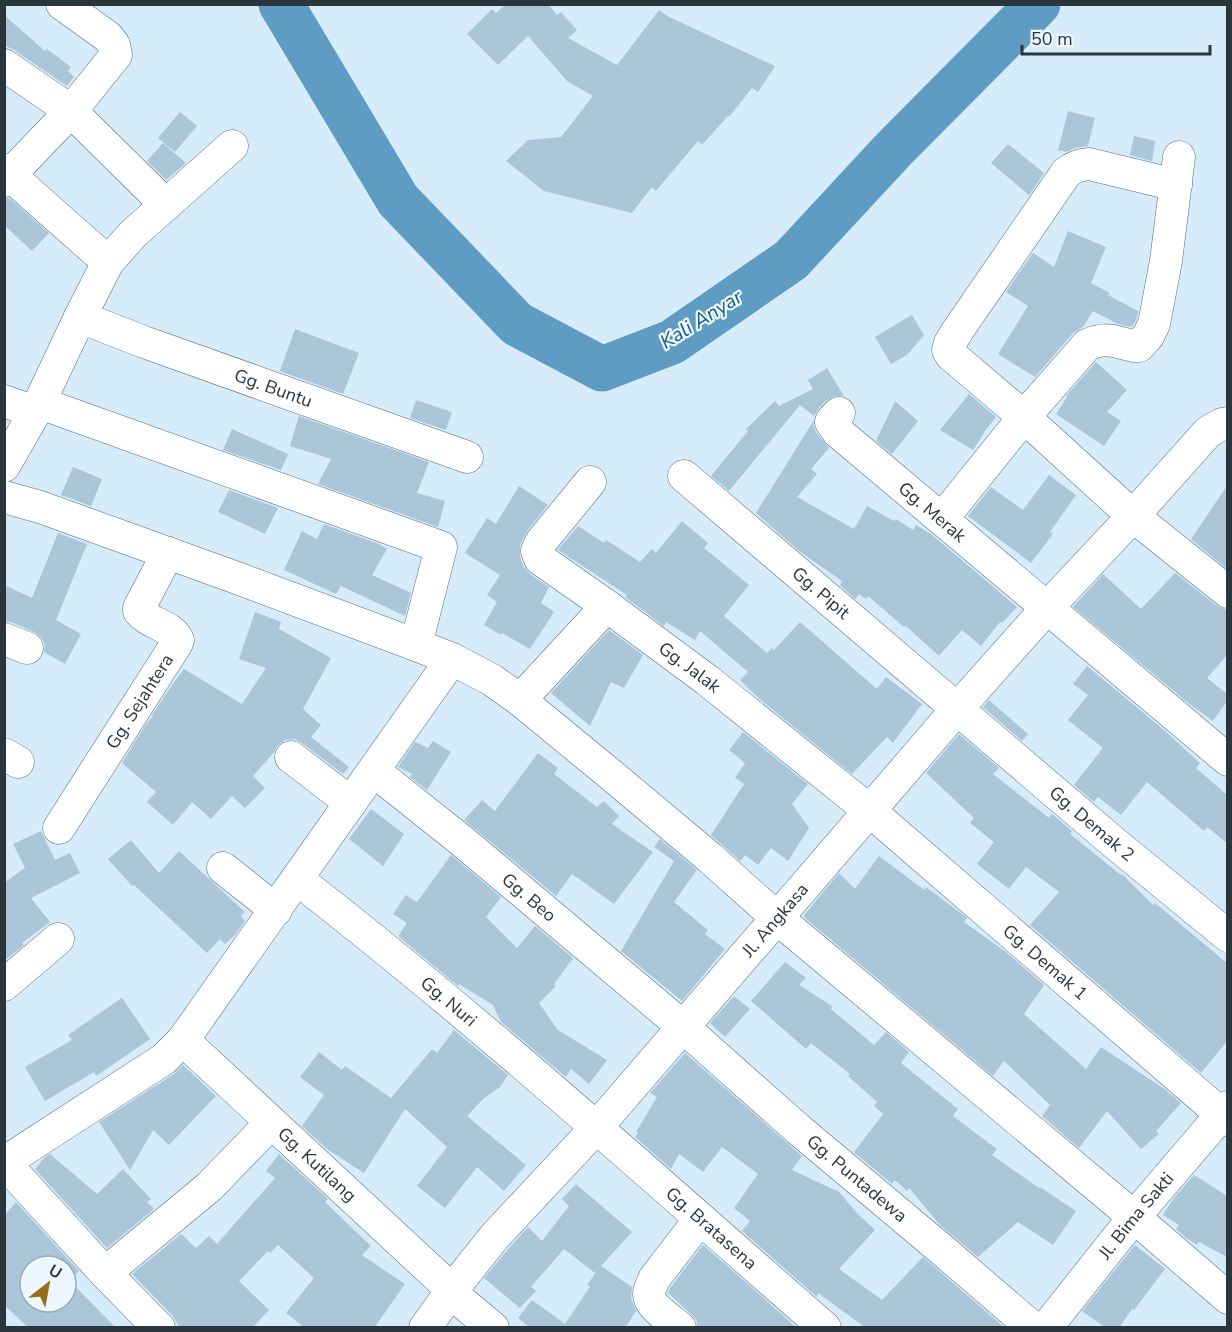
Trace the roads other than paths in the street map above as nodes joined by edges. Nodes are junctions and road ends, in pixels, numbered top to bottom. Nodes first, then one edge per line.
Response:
1 (62, 4) edge
2 (4, 65) edge
3 (71, 111) junction
4 (232, 146) dead end
5 (6, 175) edge
6 (166, 205) junction
7 (108, 262) junction
8 (80, 317) junction
9 (4, 401) edge
10 (37, 407) junction
11 (839, 413) dead end
12 (1024, 417) junction
13 (1227, 423) edge
14 (467, 456) dead end
15 (4, 466) edge
16 (684, 476) dead end
17 (590, 482) dead end
18 (4, 497) edge
19 (1133, 516) junction
20 (942, 519) junction
21 (168, 553) junction
22 (1227, 592) edge
23 (607, 606) junction
24 (1046, 609) junction
25 (416, 645) junction
26 (452, 659) junction
27 (520, 700) junction
28 (958, 708) junction
29 (291, 757) dead end
30 (1227, 760) edge
31 (374, 771) junction
32 (351, 803) junction
33 (870, 811) junction
34 (59, 828) dead end
35 (223, 868) dead end
36 (297, 879) junction
37 (276, 910) junction
38 (777, 918) junction
39 (1227, 936) edge
40 (58, 939) dead end
41 (4, 985) edge
42 (682, 1026) junction
43 (183, 1040) junction
44 (1225, 1114) edge
45 (271, 1123) junction
46 (596, 1128) junction
47 (5, 1162) edge
48 (1134, 1217) junction
49 (700, 1219) junction
50 (105, 1273) junction
51 (451, 1291) junction
52 (1227, 1298) edge
53 (159, 1328) edge
54 (424, 1328) edge
55 (493, 1328) edge
56 (680, 1328) edge
57 (825, 1328) edge
58 (1033, 1328) edge
59 (1046, 1328) edge

1 - 3 street
2 - 3 street
3 - 5 street
3 - 6 street
4 - 6 street
5 - 7 street
6 - 7 street
7 - 8 street
8 - 10 street
8 - 14 street, Gg. Buntu
9 - 10 street
10 - 15 street
10 - 25 street
11 - 20 street, Gg. Merak
12 - 12 street
12 - 19 street
12 - 20 street
13 - 19 street, Jl. Angkasa
16 - 28 street, Gg. Pipit
17 - 23 street, Gg. Jalak
18 - 21 street
19 - 22 street
19 - 24 street, Jl. Angkasa
20 - 24 street, Gg. Merak
21 - 25 street
21 - 34 street, Gg. Sejahtera
23 - 27 street
23 - 33 street, Gg. Jalak
24 - 28 street, Jl. Angkasa
24 - 30 street, Gg. Merak
25 - 26 street
26 - 27 street
26 - 31 street
27 - 38 street
28 - 33 street, Jl. Angkasa
28 - 39 street, Gg. Demak 2
29 - 32 street
31 - 32 street
31 - 42 street, Gg. Beo
32 - 36 street
33 - 38 street, Jl. Angkasa
33 - 44 street, Gg. Demak 1
35 - 37 street
36 - 37 street
36 - 46 street, Gg. Nuri
37 - 43 street
38 - 42 street, Jl. Angkasa
38 - 48 street
40 - 41 street
42 - 46 street, Jl. Angkasa
42 - 58 street, Gg. Puntadewa
43 - 45 street, Gg. Kutilang
43 - 47 street
44 - 48 street, Jl. Bima Sakti
45 - 50 street
45 - 51 street, Gg. Kutilang
46 - 49 street, Gg. Bratasena
46 - 51 street, Jl. Angkasa
47 - 50 street
48 - 52 street
48 - 59 street, Jl. Bima Sakti
49 - 56 street
49 - 57 street, Gg. Bratasena
50 - 53 street
51 - 54 street, Jl. Angkasa
51 - 55 street, Gg. Kutilang

